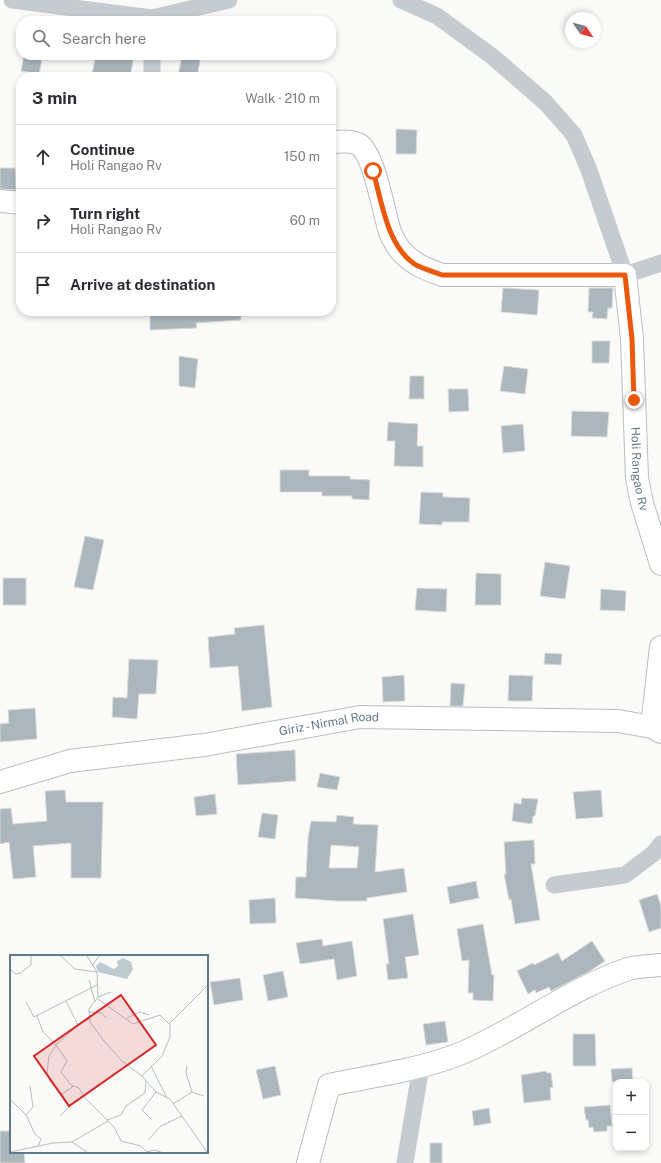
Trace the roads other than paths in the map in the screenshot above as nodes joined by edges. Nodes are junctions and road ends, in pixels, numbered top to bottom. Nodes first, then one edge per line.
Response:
1 (12, 0) edge
2 (229, 0) edge
3 (401, 0) edge
4 (124, 16) edge
5 (167, 16) edge
6 (152, 60) edge
7 (152, 72) edge
8 (336, 142) edge
9 (0, 201) edge
10 (16, 203) edge
11 (661, 263) edge
12 (625, 275) junction
13 (661, 564) edge
14 (661, 647) edge
15 (657, 729) edge
16 (0, 782) edge
17 (661, 844) edge
18 (554, 886) dead end
19 (661, 965) edge
20 (421, 1066) junction
21 (308, 1163) edge
22 (405, 1163) edge

1 - 4 street
2 - 5 street
3 - 12 street
6 - 7 street
8 - 12 street
9 - 10 street
11 - 12 street
12 - 13 street, Holi Rangao Rv
14 - 15 street
15 - 16 street, Giriz - Nirmal Road
17 - 18 street
19 - 20 street
20 - 21 street
20 - 22 street

